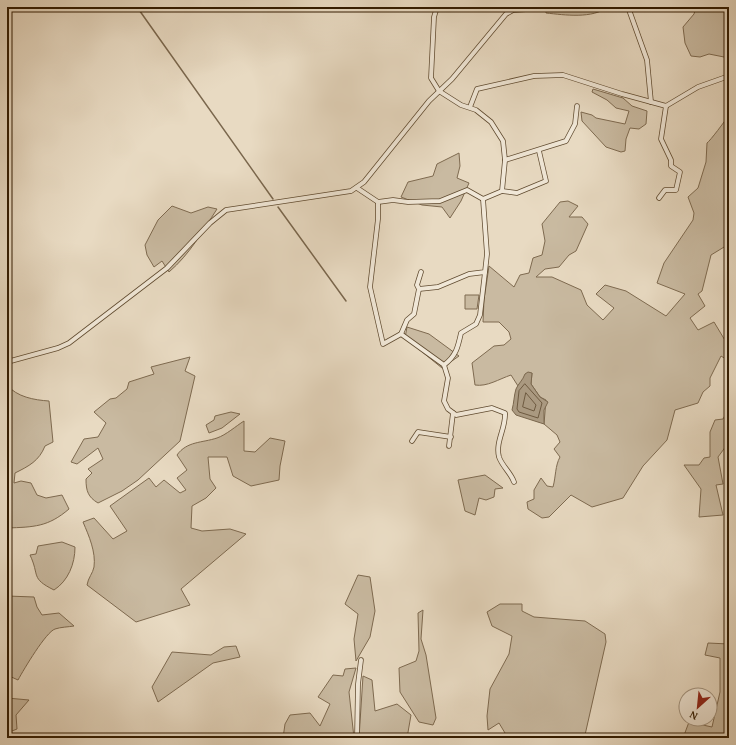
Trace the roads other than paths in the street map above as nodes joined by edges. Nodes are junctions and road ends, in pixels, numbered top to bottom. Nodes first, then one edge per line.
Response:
1 (437, 7) edge
2 (562, 7) edge
3 (628, 7) edge
4 (729, 76) edge
5 (439, 91) junction
6 (651, 102) junction
7 (576, 106) dead end
8 (666, 106) junction
9 (470, 107) junction
10 (539, 151) junction
11 (506, 160) junction
12 (357, 188) junction
13 (502, 191) junction
14 (659, 198) dead end
15 (483, 199) junction
16 (378, 202) junction
17 (422, 272) dead end
18 (485, 272) junction
19 (419, 289) junction
20 (401, 334) junction
21 (7, 362) edge
22 (444, 365) junction
23 (453, 413) junction
24 (450, 437) junction
25 (412, 441) dead end
26 (450, 446) dead end
27 (514, 482) dead end
28 (361, 660) dead end
29 (357, 738) edge

1 - 5 street
2 - 5 street
3 - 6 street
4 - 8 street
5 - 9 street
5 - 12 street
6 - 8 street
6 - 9 street
7 - 10 street
8 - 14 street
9 - 11 street
10 - 11 street
10 - 13 street
11 - 13 street
12 - 16 street
12 - 21 street
13 - 15 street
15 - 16 street
15 - 18 street
16 - 20 street
17 - 19 street
18 - 19 street
18 - 22 street
19 - 20 street
20 - 22 street
22 - 23 street
23 - 24 street
23 - 27 street
24 - 25 street
24 - 26 street
28 - 29 street

